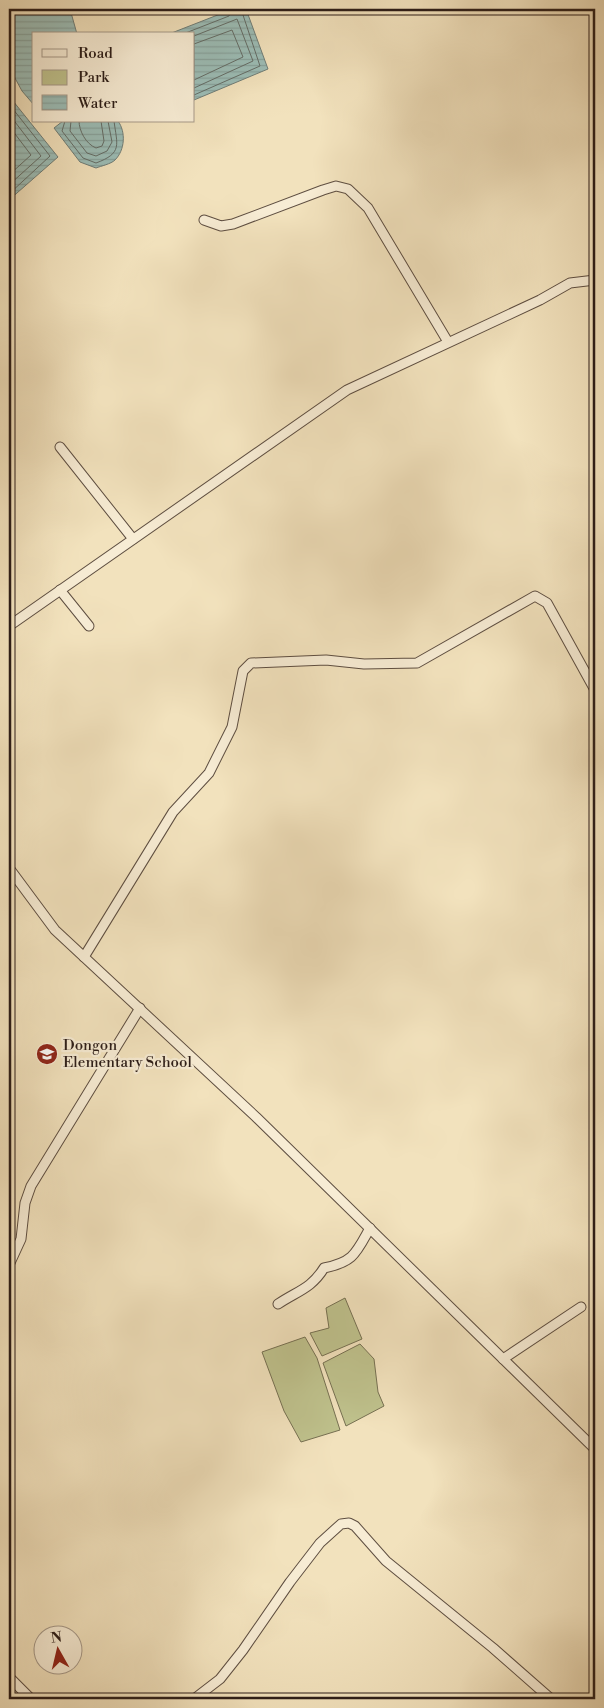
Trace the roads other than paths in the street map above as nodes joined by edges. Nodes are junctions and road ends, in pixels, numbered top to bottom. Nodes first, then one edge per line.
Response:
1 (204, 220) dead end
2 (595, 280) edge
3 (448, 342) junction
4 (60, 446) dead end
5 (133, 539) junction
6 (60, 590) junction
7 (9, 626) edge
8 (89, 626) dead end
9 (595, 690) edge
10 (9, 868) edge
11 (84, 958) junction
12 (140, 1008) junction
13 (370, 1228) junction
14 (9, 1265) edge
15 (278, 1304) dead end
16 (581, 1308) dead end
17 (503, 1359) junction
18 (595, 1449) edge
19 (9, 1677) edge
20 (31, 1699) edge
21 (194, 1699) edge
22 (551, 1699) edge

1 - 3 street
2 - 3 street
3 - 5 street
4 - 5 street
5 - 6 street
6 - 7 street
6 - 8 street
9 - 11 street
10 - 11 street
11 - 12 street
12 - 13 street
12 - 14 street
13 - 15 street
13 - 17 street
16 - 17 street
17 - 18 street
19 - 20 street
21 - 22 street

